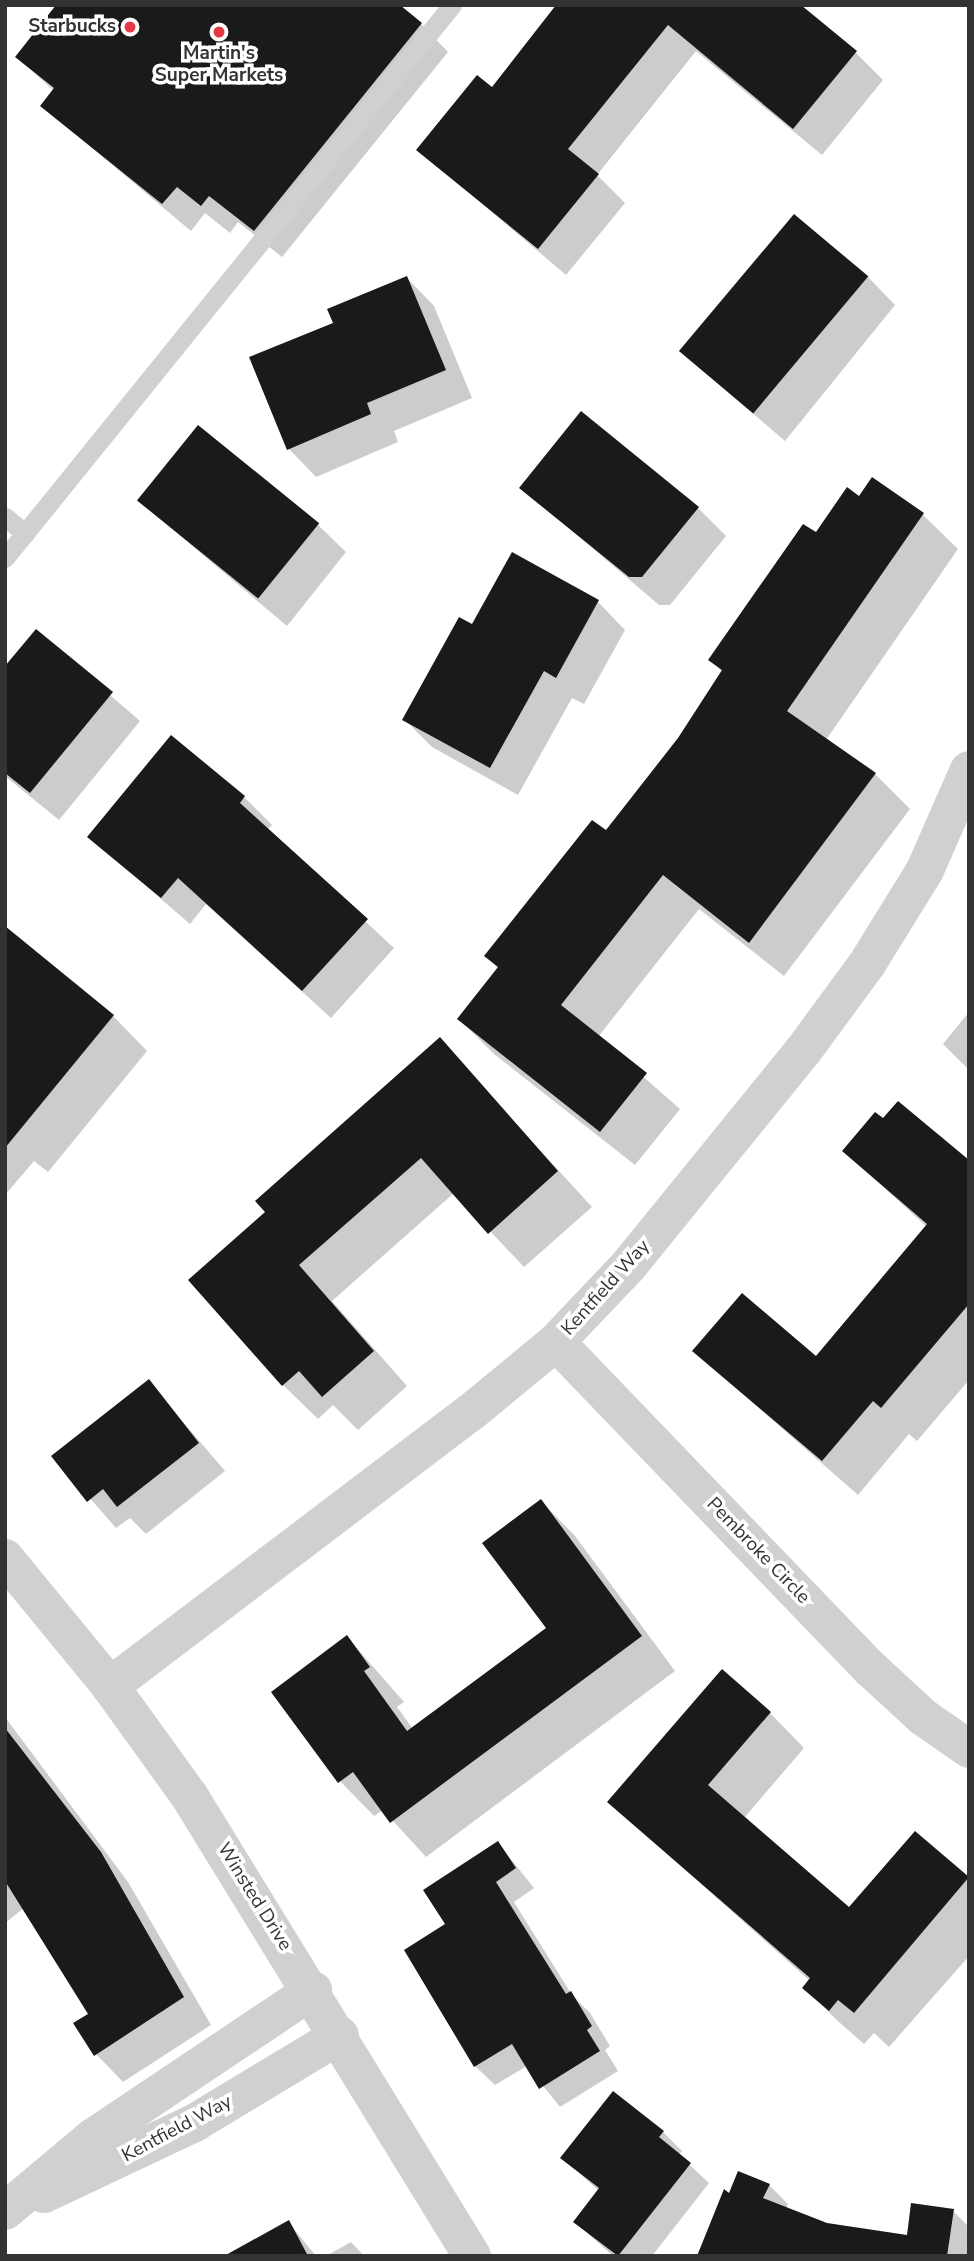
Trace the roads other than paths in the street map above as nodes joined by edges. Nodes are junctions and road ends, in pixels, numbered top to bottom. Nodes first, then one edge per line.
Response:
1 (452, 5) edge
2 (5, 517) edge
3 (25, 533) junction
4 (5, 558) edge
5 (969, 769) edge
6 (556, 1342) junction
7 (5, 1558) edge
8 (110, 1686) junction
9 (969, 1749) edge
10 (313, 1990) junction
11 (340, 2035) junction
12 (6, 2211) edge
13 (472, 2256) edge

1 - 3 lane
2 - 3 lane
3 - 4 lane
5 - 6 street, Kentfield Way
6 - 8 street, Kentfield Way
6 - 9 street, Pembroke Circle
7 - 8 street, Winsted Drive
8 - 10 street, Winsted Drive
10 - 11 street, Winsted Drive
10 - 12 street, Kentfield Way
11 - 12 street, Kentfield Way
11 - 13 street, Winsted Drive

